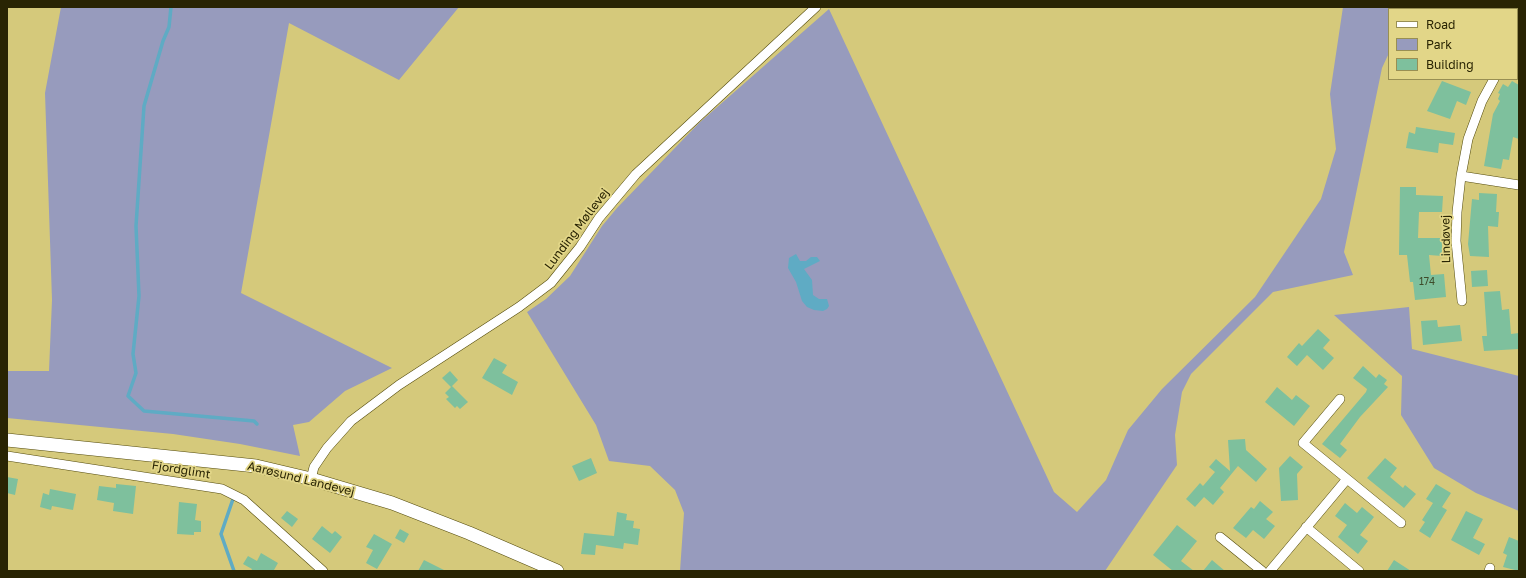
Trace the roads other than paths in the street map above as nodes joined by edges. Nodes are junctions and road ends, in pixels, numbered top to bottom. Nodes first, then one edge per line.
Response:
1 (816, 7) edge
2 (1493, 80) edge
3 (1461, 176) junction
4 (1519, 186) edge
5 (1462, 301) dead end
6 (1340, 399) dead end
7 (7, 440) edge
8 (7, 456) edge
9 (311, 479) junction
10 (1346, 479) junction
11 (1401, 523) dead end
12 (1306, 527) junction
13 (1220, 537) dead end
14 (323, 571) edge
15 (557, 571) edge
16 (1262, 571) edge
17 (1270, 571) edge
18 (1359, 571) edge

1 - 9 street, Lunding Møllevej
2 - 3 street, Lindøvej
3 - 4 street
3 - 5 street, Lindøvej
6 - 10 street
7 - 9 street, Aarøsund Landevej
8 - 14 street, Fjordglimt
9 - 15 street, Aarøsund Landevej
10 - 11 street
10 - 12 street
12 - 17 street
12 - 18 street
13 - 16 street

